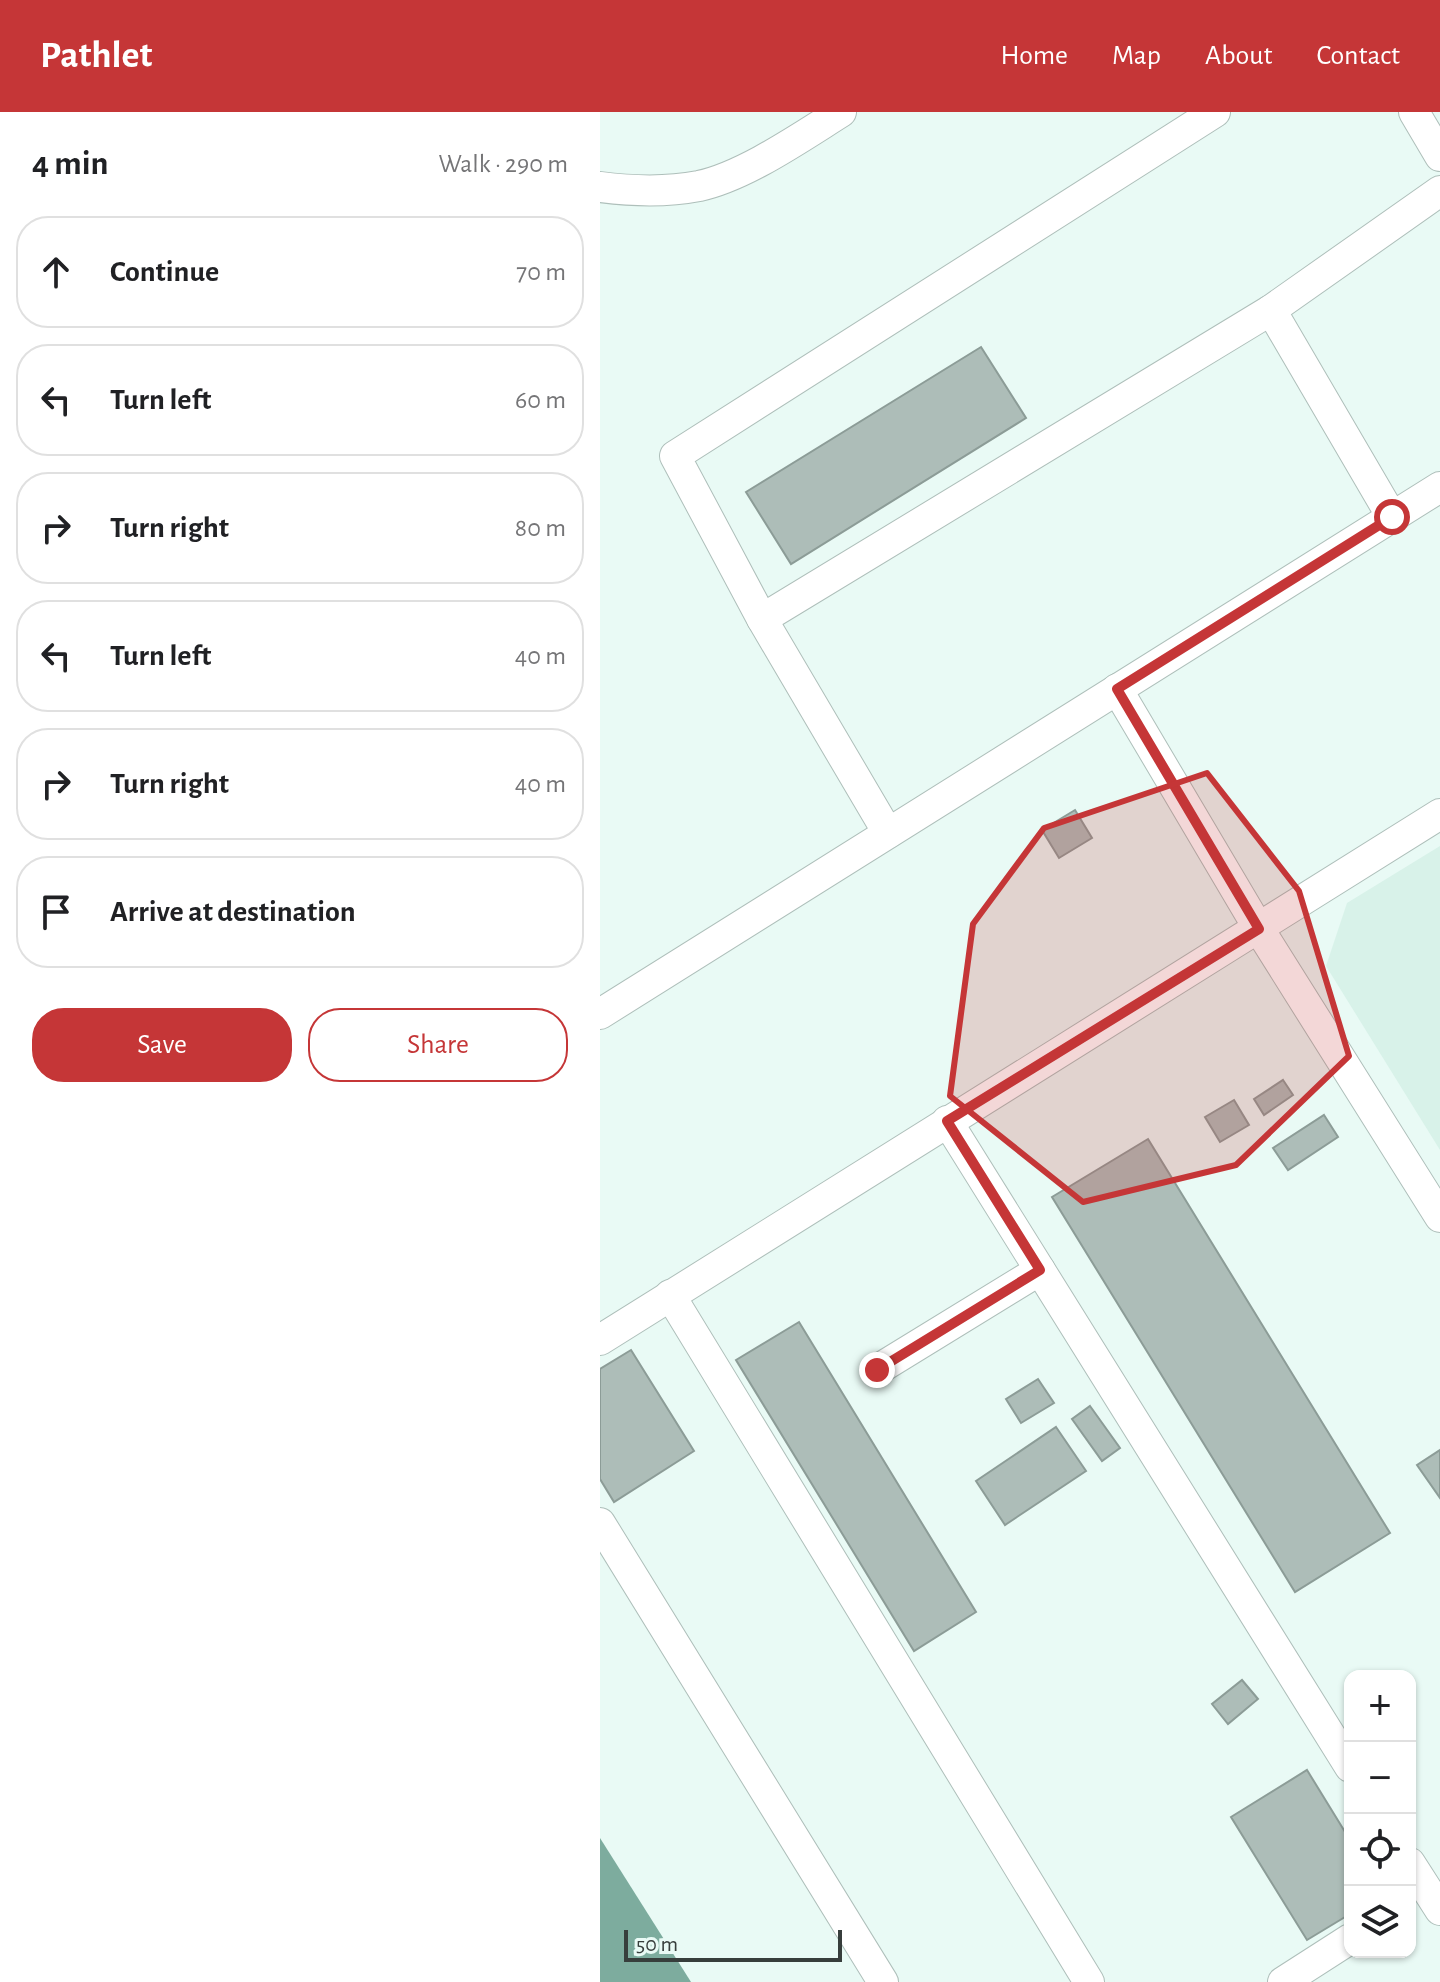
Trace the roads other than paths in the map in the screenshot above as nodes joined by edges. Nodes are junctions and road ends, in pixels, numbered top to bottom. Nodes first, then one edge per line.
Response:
1 (841, 112) edge
2 (1215, 112) edge
3 (1414, 112) edge
4 (1440, 156) edge
5 (600, 187) edge
6 (1440, 191) edge
7 (1271, 310) junction
8 (1440, 487) edge
9 (1392, 517) junction
10 (762, 619) junction
11 (1117, 689) junction
12 (1440, 814) edge
13 (888, 833) junction
14 (1259, 929) junction
15 (600, 1014) edge
16 (947, 1121) junction
17 (1440, 1217) edge
18 (1040, 1270) junction
19 (670, 1295) junction
20 (600, 1340) edge
21 (877, 1370) dead end
22 (600, 1523) edge
23 (1344, 1757) edge
24 (1416, 1877) edge
25 (1426, 1900) edge
26 (1344, 1943) edge
27 (883, 1982) edge
28 (1089, 1982) edge
29 (1283, 1982) edge

1 - 5 lane
2 - 10 lane
3 - 4 lane
6 - 7 lane
7 - 9 lane
7 - 10 lane
8 - 9 lane
9 - 11 lane
10 - 13 lane
11 - 13 lane
11 - 14 lane
12 - 14 lane
13 - 15 lane
14 - 16 lane
14 - 17 lane
16 - 18 lane
16 - 19 lane
18 - 21 lane
18 - 23 lane
19 - 20 lane
19 - 28 lane
22 - 27 lane
24 - 25 lane
26 - 29 lane

